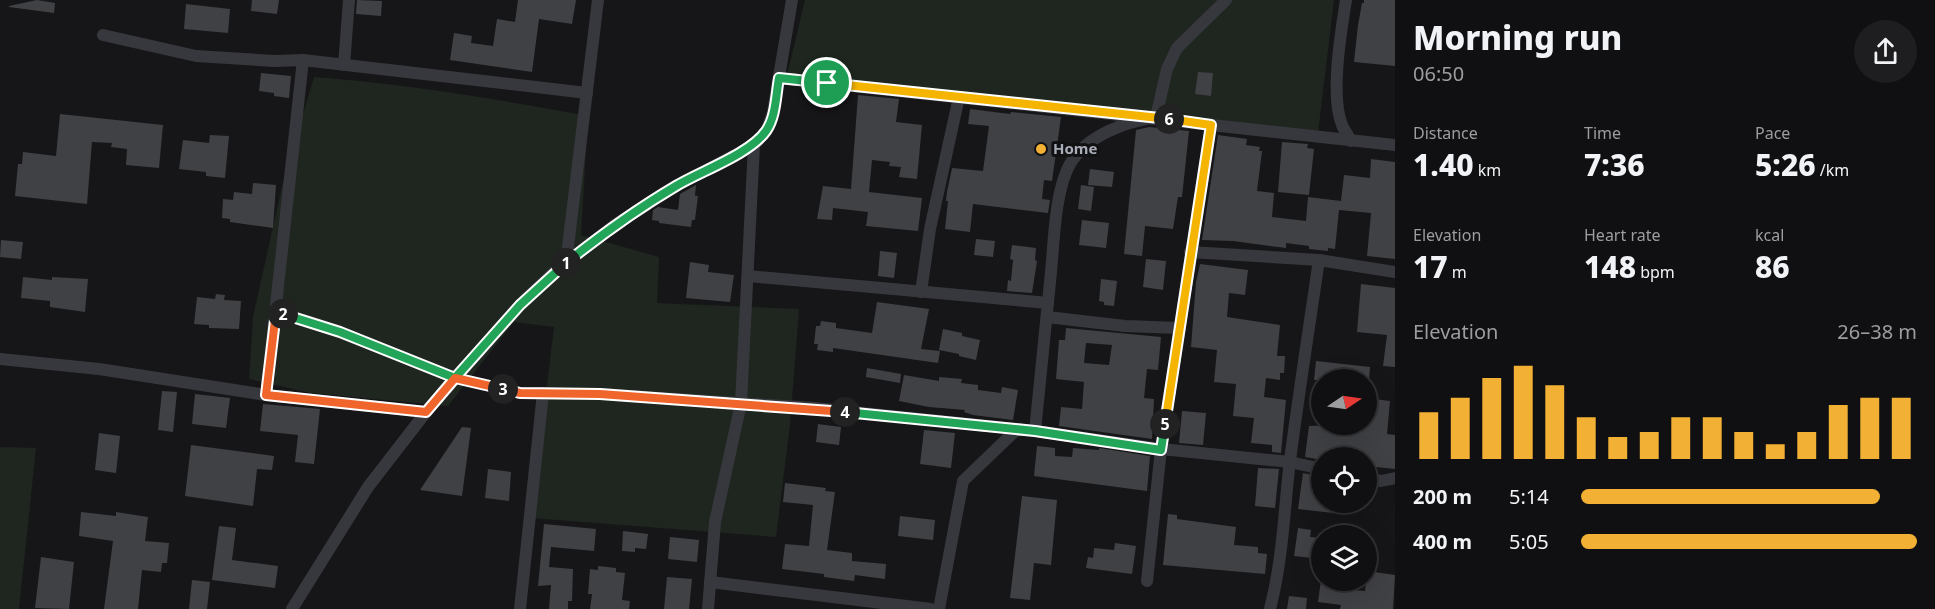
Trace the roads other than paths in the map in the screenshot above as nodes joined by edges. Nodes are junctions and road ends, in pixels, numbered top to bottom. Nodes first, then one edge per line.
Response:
1 (349, 0) edge
2 (598, 0) edge
3 (792, 0) edge
4 (1226, 0) edge
5 (1346, 0) edge
6 (104, 35) dead end
7 (303, 60) junction
8 (344, 65) junction
9 (779, 78) junction
10 (587, 93) junction
11 (959, 97) junction
12 (1156, 117) junction
13 (1211, 125) junction
14 (1351, 141) junction
15 (754, 145) junction
16 (1395, 145) edge
17 (1190, 252) junction
18 (1318, 260) junction
19 (566, 262) junction
20 (1395, 272) edge
21 (748, 276) junction
22 (921, 292) junction
23 (1048, 303) junction
24 (276, 312) junction
25 (1047, 317) junction
26 (1179, 328) junction
27 (0, 359) edge
28 (455, 378) junction
29 (543, 393) junction
30 (266, 395) junction
31 (741, 403) junction
32 (426, 412) junction
33 (1016, 430) junction
34 (1035, 431) junction
35 (1161, 450) junction
36 (1290, 462) junction
37 (1311, 467) edge
38 (1395, 478) edge
39 (1377, 480) edge
40 (1147, 581) dead end
41 (710, 582) junction
42 (292, 609) edge
43 (520, 609) edge
44 (708, 609) edge
45 (931, 609) edge
46 (939, 609) edge
47 (1270, 609) edge

1 - 8 street
2 - 10 street
3 - 9 street
4 - 12 street
5 - 14 street
6 - 7 street
7 - 8 street
7 - 24 street
8 - 10 street
9 - 11 street
9 - 15 street
10 - 19 street
11 - 12 street
11 - 22 street
12 - 13 street
12 - 23 street
13 - 14 street
13 - 17 street
14 - 16 street
15 - 19 street
15 - 21 street
17 - 18 street
17 - 26 street
18 - 20 street
18 - 36 street
19 - 28 street
21 - 22 street
21 - 31 street
22 - 23 street
23 - 25 street
24 - 28 street
24 - 30 street
25 - 26 street
25 - 34 street
26 - 35 street
27 - 30 street
28 - 29 street
28 - 32 street
29 - 31 street
29 - 43 street
30 - 32 street
31 - 33 street
31 - 41 street
32 - 42 street
33 - 34 street
33 - 46 street
34 - 35 street
35 - 36 street
35 - 40 street
36 - 37 street
36 - 47 street
38 - 39 street
41 - 44 street
41 - 45 street

